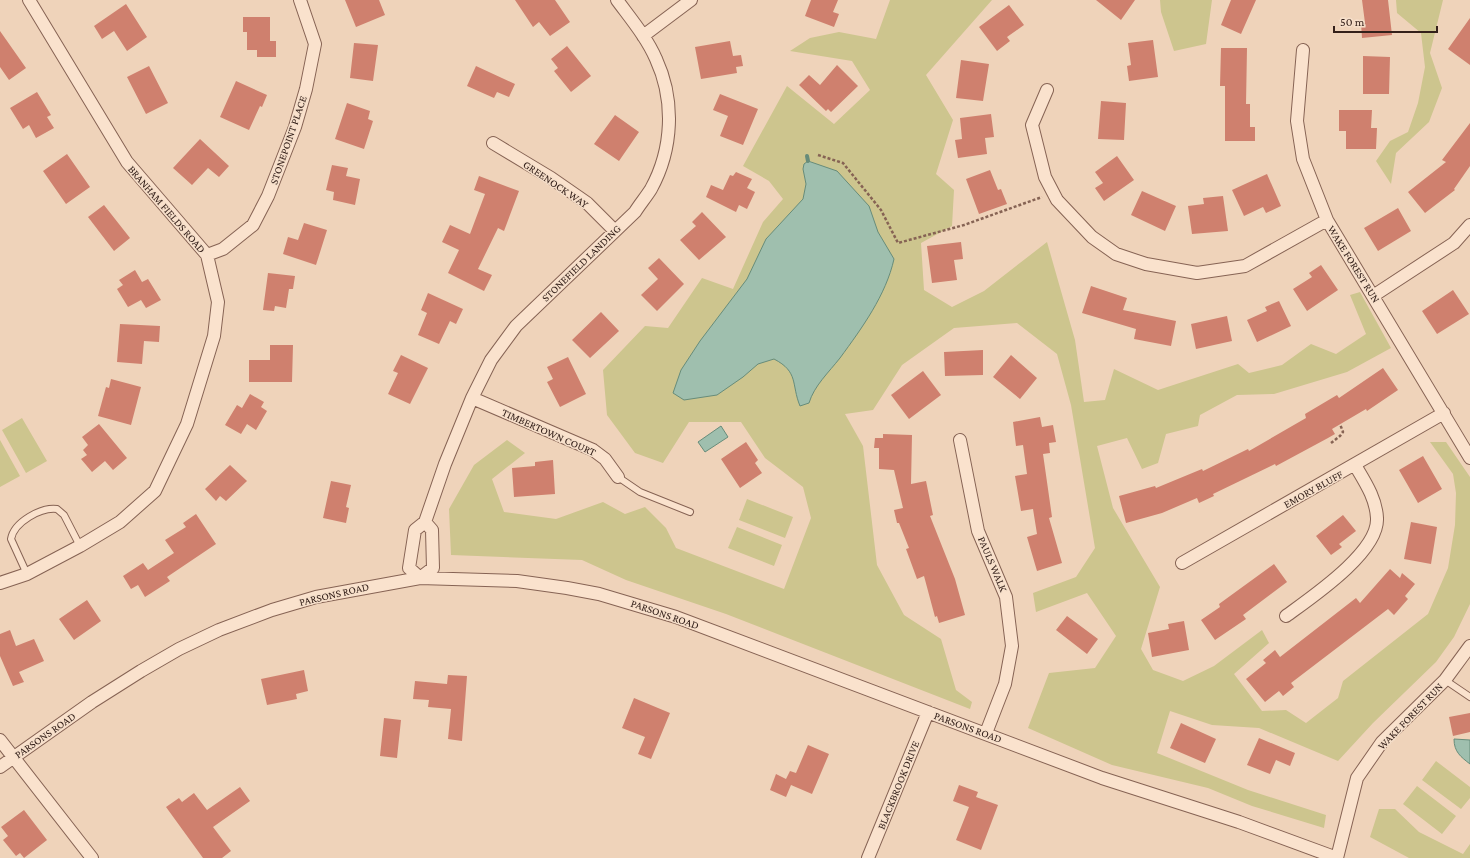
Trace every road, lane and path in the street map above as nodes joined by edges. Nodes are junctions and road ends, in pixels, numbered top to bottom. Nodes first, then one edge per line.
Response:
1 (29, 0) edge
2 (300, 0) edge
3 (617, 0) edge
4 (691, 0) edge
5 (642, 36) junction
6 (1303, 50) dead end
7 (1047, 90) dead end
8 (493, 143) dead end
9 (818, 155) dead end
10 (1054, 193) junction
11 (1327, 220) junction
12 (1470, 225) edge
13 (615, 231) junction
14 (207, 255) junction
15 (1373, 296) junction
16 (472, 398) junction
17 (1444, 413) junction
18 (1340, 424) dead end
19 (960, 440) dead end
20 (1331, 443) dead end
21 (1470, 458) edge
22 (1355, 465) junction
23 (618, 477) joint
24 (690, 512) dead end
25 (425, 522) junction
26 (80, 546) junction
27 (1182, 563) dead end
28 (27, 574) junction
29 (420, 578) junction
30 (0, 583) edge
31 (1286, 616) dead end
32 (1470, 646) edge
33 (1445, 680) junction
34 (1470, 698) edge
35 (928, 712) junction
36 (986, 733) junction
37 (0, 740) edge
38 (12, 758) junction
39 (0, 767) edge
40 (92, 858) edge
41 (868, 858) edge
42 (1337, 858) edge

1 - 14 street, BRANHAM FIELDS ROAD
2 - 14 street, STONEPOINT PLACE
3 - 5 street, STONEFIELD LANDING
4 - 5 street
5 - 13 street, STONEFIELD LANDING
6 - 11 street, WAKE FOREST RUN
7 - 10 street
8 - 13 street, GREENOCK WAY
9 - 10 path
10 - 11 street
11 - 15 street, WAKE FOREST RUN
12 - 15 street
13 - 16 street, STONEFIELD LANDING
14 - 26 street, BRANHAM FIELDS ROAD
15 - 17 street, WAKE FOREST RUN
16 - 23 street, TIMBERTOWN COURT
16 - 25 street, STONEFIELD LANDING
17 - 21 street, WAKE FOREST RUN
17 - 22 street, EMORY BLUFF
18 - 20 path
19 - 36 street, PAULS WALK
22 - 27 street, EMORY BLUFF
22 - 31 street
23 - 24 lane
25 - 29 street
25 - 29 street, STONEFIELD LANDING
26 - 28 street, BRANHAM FIELDS ROAD
26 - 28 lane
28 - 30 street, BRANHAM FIELDS ROAD
29 - 35 street, PARSONS ROAD
29 - 38 street, PARSONS ROAD
32 - 33 street, WAKE FOREST RUN
33 - 34 lane
33 - 42 street, WAKE FOREST RUN
35 - 36 street, PARSONS ROAD
35 - 41 street, BLACKBROOK DRIVE
36 - 42 street, PARSONS ROAD
37 - 38 street
38 - 39 street, PARSONS ROAD
38 - 40 street

